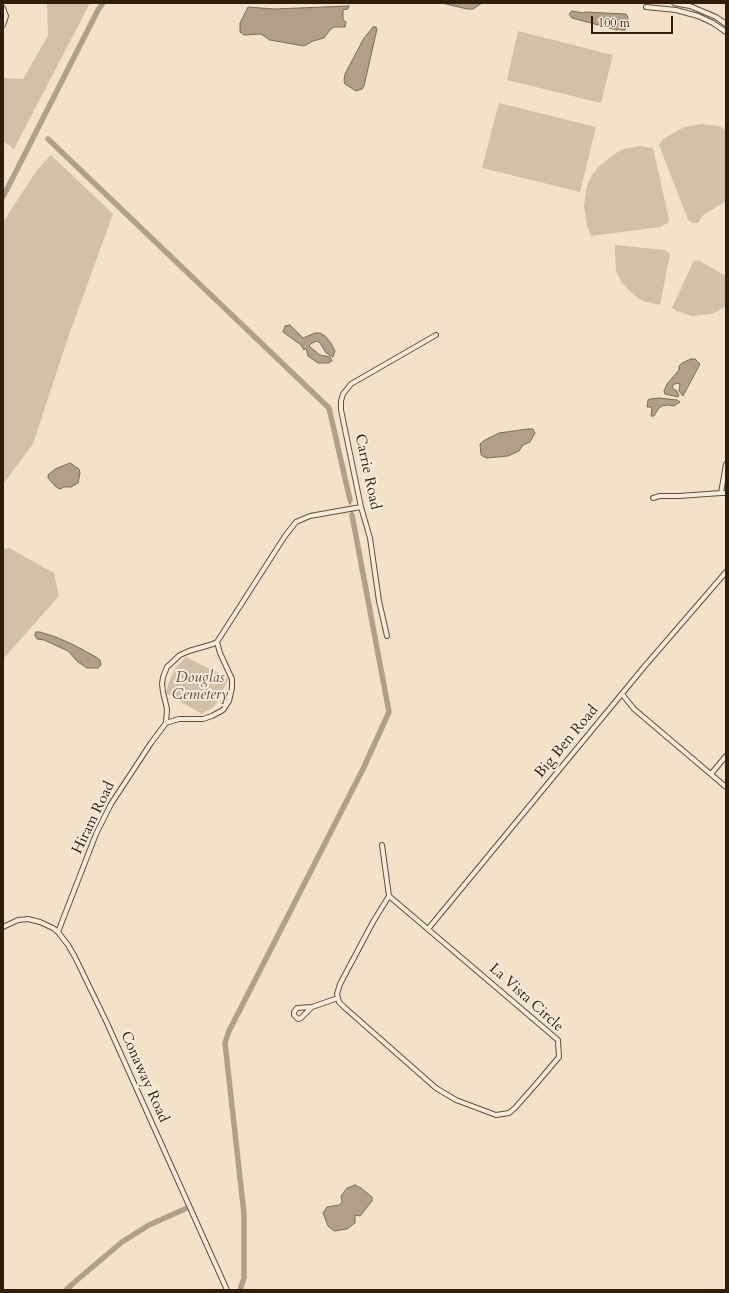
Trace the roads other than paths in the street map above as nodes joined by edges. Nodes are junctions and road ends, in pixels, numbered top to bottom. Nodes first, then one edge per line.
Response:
1 (674, 3) edge
2 (3, 8) edge
3 (646, 8) dead end
4 (726, 24) edge
5 (3, 25) edge
6 (726, 32) edge
7 (436, 335) dead end
8 (726, 464) edge
9 (721, 493) junction
10 (726, 493) edge
11 (653, 498) dead end
12 (361, 507) junction
13 (726, 572) edge
14 (387, 636) dead end
15 (217, 642) junction
16 (622, 694) junction
17 (166, 723) junction
18 (726, 756) edge
19 (711, 774) junction
20 (726, 787) edge
21 (382, 845) dead end
22 (389, 896) junction
23 (3, 927) edge
24 (428, 929) junction
25 (58, 932) junction
26 (338, 998) junction
27 (312, 1007) dead end
28 (227, 1290) edge

1 - 4 street
2 - 5 street
3 - 6 street
7 - 12 street, Carrie Road
8 - 9 street
9 - 10 street
9 - 11 street
12 - 14 street, Carrie Road
12 - 15 street
13 - 16 street, Big Ben Road
15 - 17 street
15 - 17 street
16 - 19 street
16 - 24 street, Big Ben Road
17 - 25 street, Hiram Road
18 - 19 street
19 - 20 street
21 - 22 street
22 - 24 street, La Vista Circle
22 - 26 street
23 - 25 street, Conaway Road
24 - 26 street, La Vista Circle
25 - 28 street, Conaway Road
26 - 27 street

